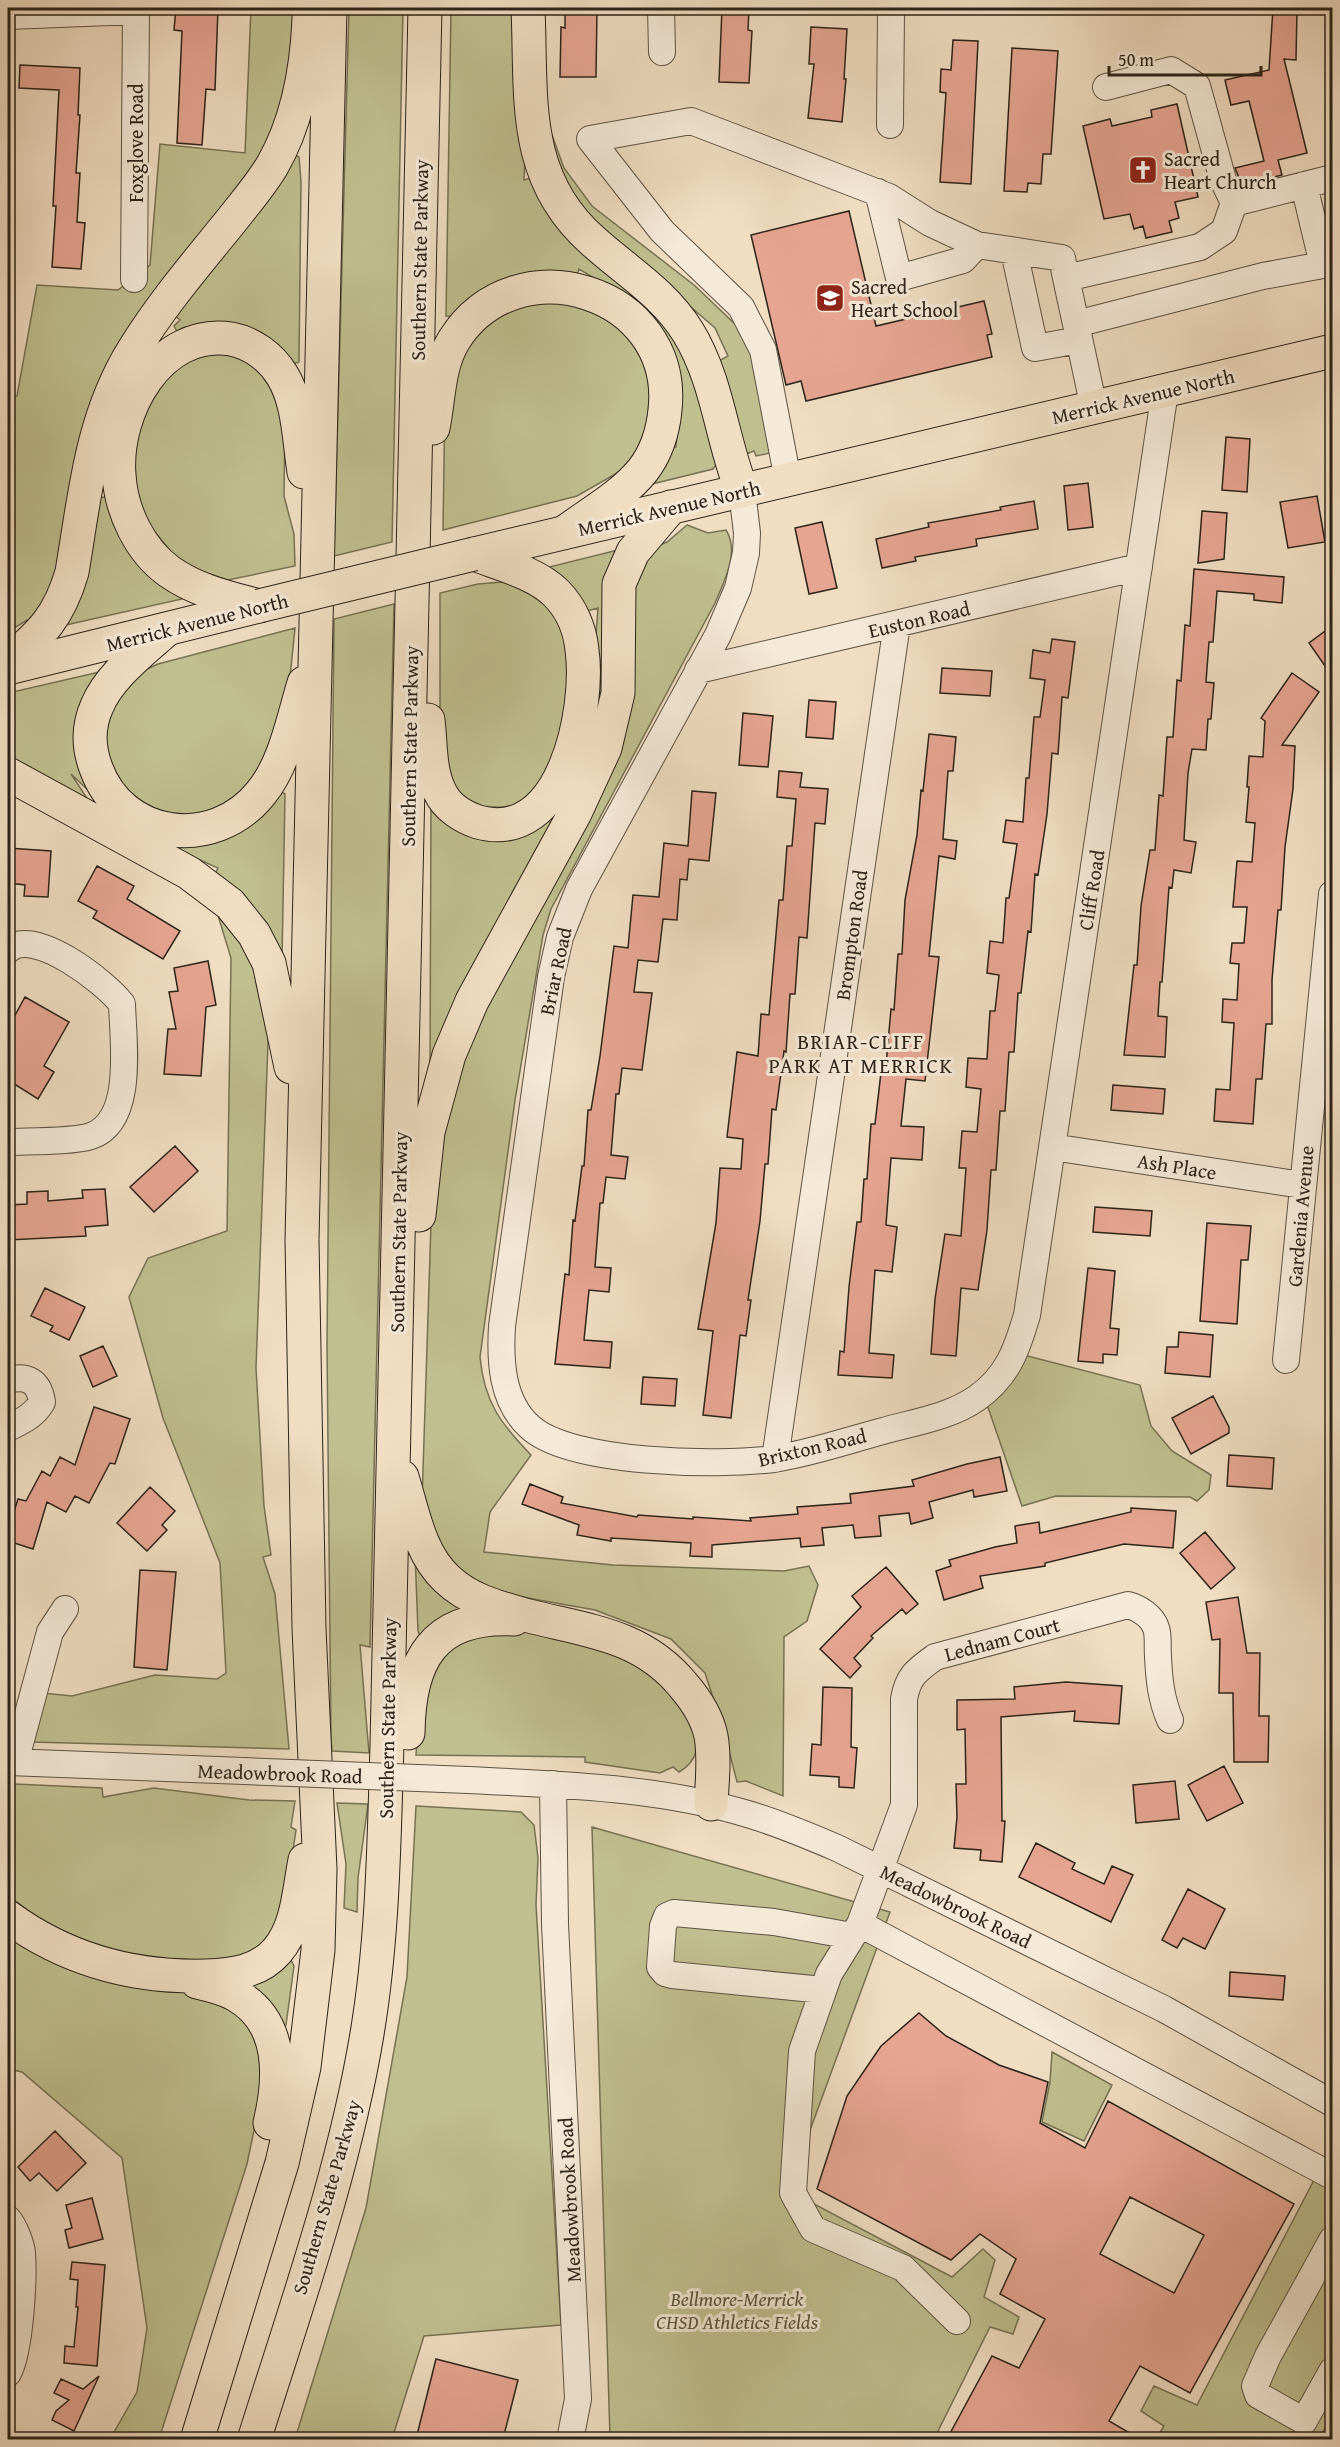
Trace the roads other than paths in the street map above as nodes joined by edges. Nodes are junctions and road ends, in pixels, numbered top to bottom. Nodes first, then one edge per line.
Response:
1 (309, 8) edge
2 (330, 8) edge
3 (425, 8) edge
4 (528, 8) edge
5 (661, 8) edge
6 (891, 8) edge
7 (136, 9) edge
8 (8, 15) edge
9 (662, 52) dead end
10 (1106, 87) dead end
11 (890, 125) dead end
12 (1332, 178) edge
13 (1304, 185) junction
14 (878, 192) junction
15 (1234, 203) junction
16 (977, 245) junction
17 (1014, 251) junction
18 (1066, 278) junction
19 (134, 279) dead end
20 (1077, 332) junction
21 (1332, 351) edge
22 (1165, 391) junction
23 (1094, 408) junction
24 (788, 480) junction
25 (742, 490) junction
26 (671, 507) junction
27 (413, 524) junction
28 (565, 532) junction
29 (317, 552) junction
30 (474, 554) junction
31 (1139, 567) junction
32 (259, 606) junction
33 (412, 609) junction
34 (897, 624) junction
35 (166, 629) junction
36 (316, 641) junction
37 (8, 662) edge
38 (8, 668) edge
39 (698, 670) junction
40 (8, 774) edge
41 (1332, 894) edge
42 (8, 950) edge
43 (303, 1135) junction
44 (8, 1142) edge
45 (1052, 1147) junction
46 (1302, 1185) junction
47 (1286, 1360) dead end
48 (395, 1377) junction
49 (8, 1380) edge
50 (995, 1383) joint
51 (8, 1428) edge
52 (548, 1438) joint
53 (393, 1446) junction
54 (775, 1459) junction
55 (65, 1609) dead end
56 (551, 1621) junction
57 (1170, 1720) dead end
58 (11, 1762) edge
59 (553, 1784) junction
60 (711, 1804) junction
61 (316, 1805) junction
62 (882, 1869) junction
63 (8, 1917) edge
64 (856, 1930) junction
65 (377, 1963) junction
66 (177, 1977) junction
67 (823, 1990) junction
68 (1332, 2103) edge
69 (1332, 2176) edge
70 (8, 2219) edge
71 (1332, 2240) edge
72 (302, 2287) junction
73 (957, 2321) dead end
74 (224, 2353) junction
75 (1332, 2371) edge
76 (8, 2373) edge
77 (197, 2439) edge
78 (254, 2439) edge
79 (273, 2439) edge
80 (570, 2439) edge

1 - 37 main road
2 - 29 main road
3 - 27 main road, Southern State Parkway
4 - 25 main road
5 - 9 street
6 - 11 street
7 - 8 street
7 - 19 street, Foxglove Road
10 - 15 street
12 - 13 street
13 - 15 street
13 - 20 street
14 - 16 street
14 - 16 street
14 - 24 street
15 - 18 street
16 - 17 street
17 - 18 street
17 - 20 street
18 - 20 street
20 - 23 street
21 - 22 main road, Merrick Avenue North
22 - 23 main road, Merrick Avenue North
22 - 31 street, Cliff Road
23 - 24 main road, Merrick Avenue North
24 - 25 main road, Merrick Avenue North
25 - 26 main road, Merrick Avenue North
25 - 39 street, Briar Road
26 - 28 main road, Merrick Avenue North
26 - 48 main road
27 - 28 main road
27 - 33 main road, Southern State Parkway
28 - 30 main road, Merrick Avenue North
29 - 32 main road
29 - 36 main road
30 - 32 main road, Merrick Avenue North, bridge
30 - 33 main road
31 - 34 street, Euston Road
31 - 45 street, Cliff Road
32 - 35 main road, Merrick Avenue North
33 - 48 main road, Southern State Parkway
34 - 39 street, Euston Road
34 - 54 street, Brompton Road
35 - 36 main road
35 - 38 main road, Merrick Avenue North
36 - 43 main road
39 - 52 street, Briar Road
40 - 43 main road
41 - 46 street, Gardenia Avenue
42 - 44 street
43 - 61 main road
45 - 46 street, Ash Place
45 - 50 street, Cliff Road
46 - 47 street, Gardenia Avenue
48 - 53 main road, Southern State Parkway
49 - 51 street
50 - 54 street, Brixton Road
52 - 54 street, Brixton Road
53 - 56 main road
53 - 65 main road, Southern State Parkway
55 - 58 street
56 - 60 main road
56 - 65 main road
57 - 62 street, Lednam Court
58 - 59 street, Meadowbrook Road, bridge
59 - 60 street, Meadowbrook Road
59 - 80 street, Meadowbrook Road
60 - 62 street, Meadowbrook Road
61 - 66 main road
61 - 74 main road
62 - 64 street, Lednam Court
62 - 68 street, Meadowbrook Road
63 - 66 main road
64 - 67 street, Lednam Court
64 - 67 street
64 - 69 street
65 - 72 main road, Southern State Parkway
66 - 74 main road
67 - 73 street, Lednam Court
70 - 76 street
71 - 75 street
72 - 78 main road, Southern State Parkway
72 - 79 main road
74 - 77 main road

